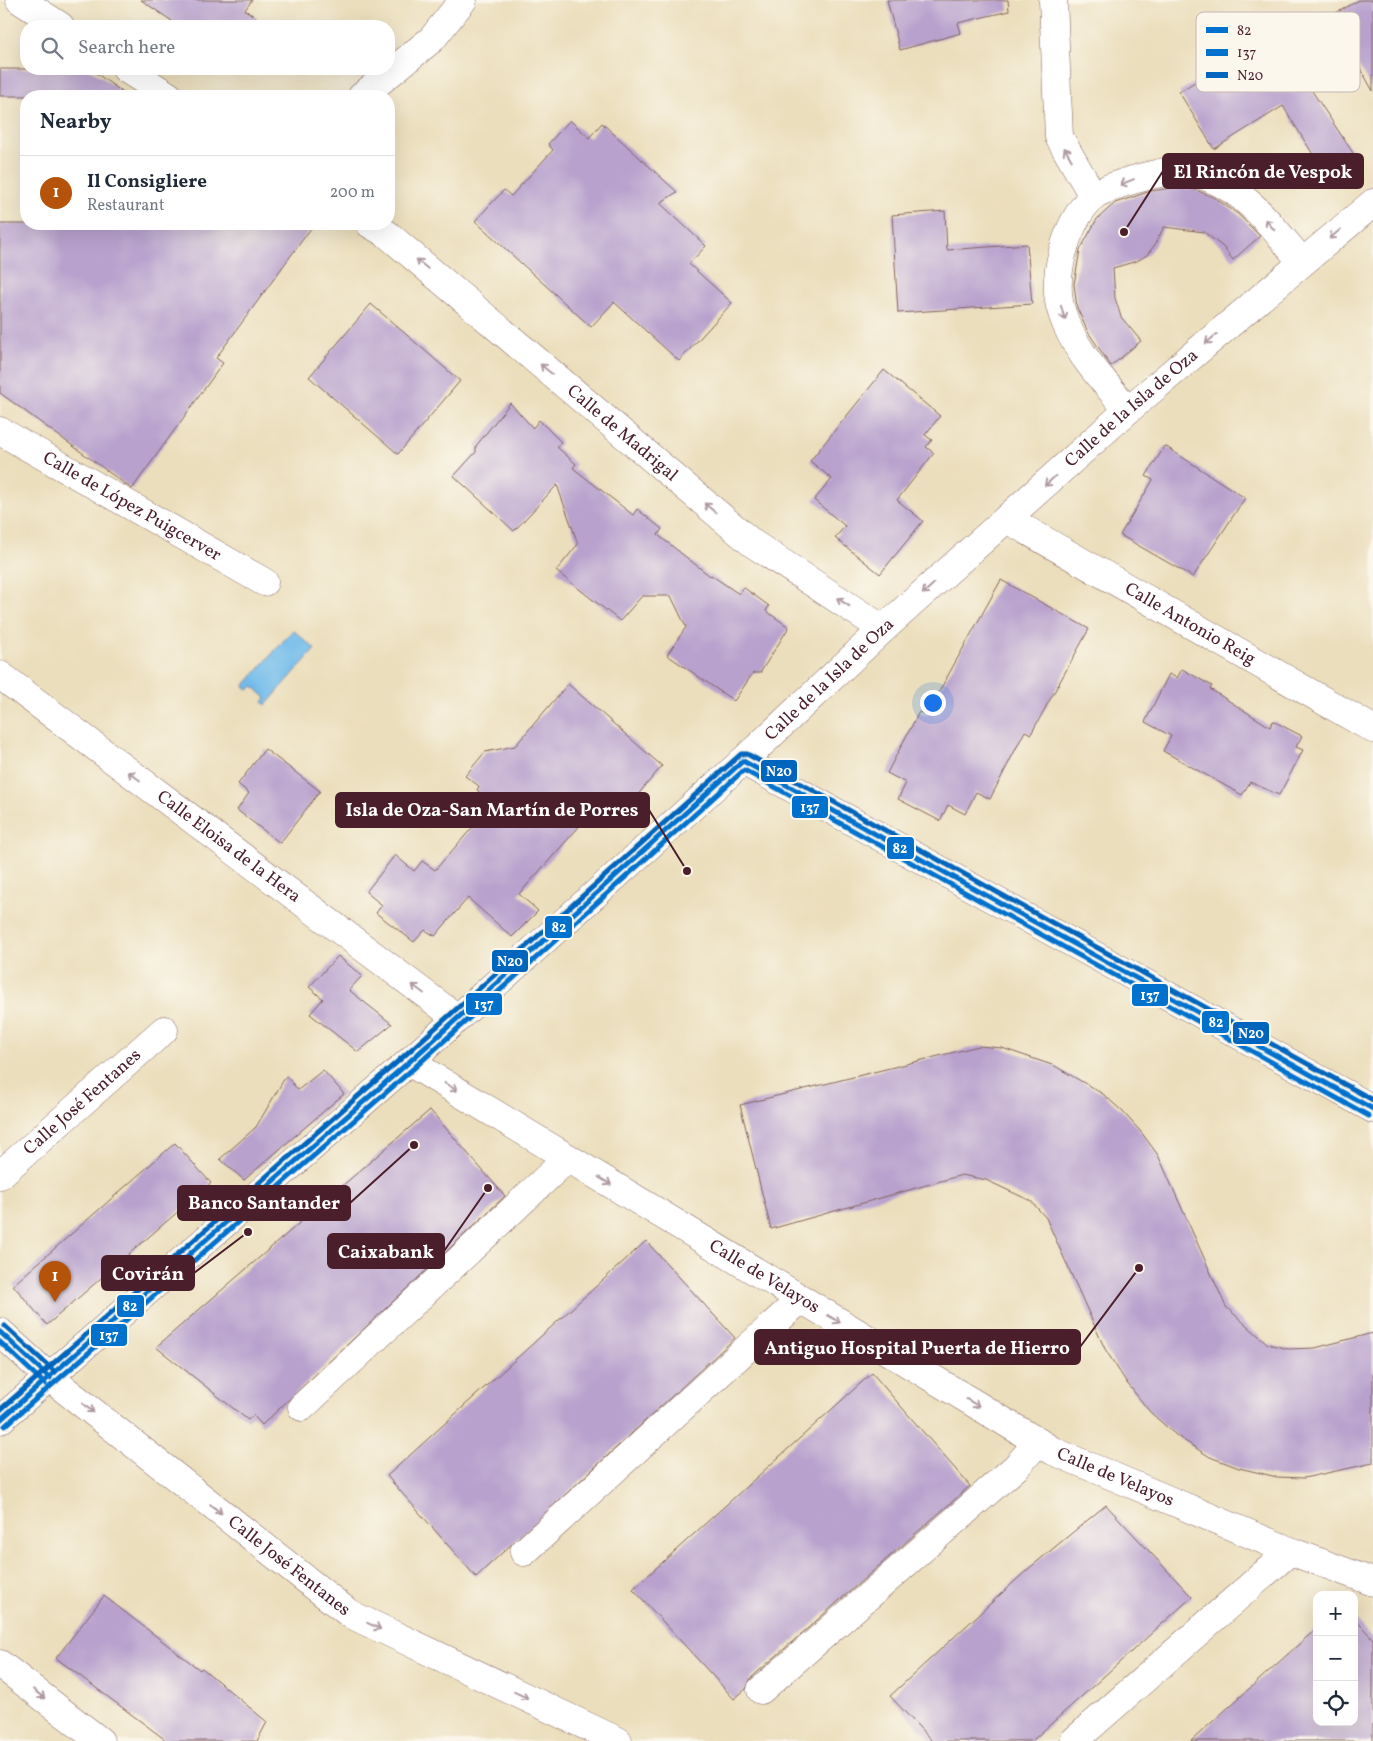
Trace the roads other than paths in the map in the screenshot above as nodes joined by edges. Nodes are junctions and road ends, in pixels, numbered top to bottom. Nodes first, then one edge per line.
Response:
1 (20, 0) edge
2 (463, 0) edge
3 (1053, 0) edge
4 (51, 20) edge
5 (395, 69) edge
6 (136, 75) edge
7 (388, 75) edge
8 (159, 90) edge
9 (369, 90) edge
10 (1093, 196) junction
11 (1373, 203) edge
12 (379, 230) edge
13 (1302, 262) junction
14 (1128, 410) junction
15 (0, 431) edge
16 (1007, 520) junction
17 (264, 582) dead end
18 (883, 629) junction
19 (0, 676) edge
20 (1373, 729) edge
21 (743, 761) junction
22 (457, 1018) junction
23 (164, 1030) dead end
24 (409, 1062) junction
25 (1373, 1109) edge
26 (568, 1158) junction
27 (0, 1175) edge
28 (801, 1299) junction
29 (0, 1332) edge
30 (50, 1378) junction
31 (302, 1406) dead end
32 (0, 1420) edge
33 (1038, 1442) junction
34 (1290, 1551) junction
35 (524, 1552) dead end
36 (1373, 1582) edge
37 (0, 1664) edge
38 (761, 1690) dead end
39 (100, 1741) edge
40 (618, 1741) edge
41 (1074, 1741) edge

1 - 4 street
2 - 5 street
10 -> 3 street
6 - 8 street
7 - 9 street
13 -> 10 street
10 -> 14 street
11 -> 13 street, Calle de la Isla de Oza
18 -> 12 street, Calle de Madrigal
13 -> 14 street, Calle de la Isla de Oza
14 -> 16 street, Calle de la Isla de Oza
15 - 17 street, Calle de López Puigcerver
16 -> 18 street, Calle de la Isla de Oza
16 - 20 street, Calle Antonio Reig
18 - 21 street, Calle de la Isla de Oza
22 -> 19 street, Calle Eloisa de la Hera
21 - 22 street, Calle de la Isla de Oza
21 - 25 street
22 - 24 street, Calle de la Isla de Oza
23 - 27 street, Calle José Fentanes
24 -> 26 street, Calle de Velayos
24 - 30 street, Calle de la Isla de Oza
26 -> 28 street, Calle de Velayos
26 - 31 street
28 -> 33 street, Calle de Velayos
28 - 35 street
29 - 30 street, Calle José Fentanes
30 - 32 street, Calle de la Isla de Oza
30 -> 40 street, Calle José Fentanes
33 - 34 street, Calle de Velayos
33 - 38 street
34 - 36 street, Calle de Velayos
34 - 41 street
37 -> 39 street

